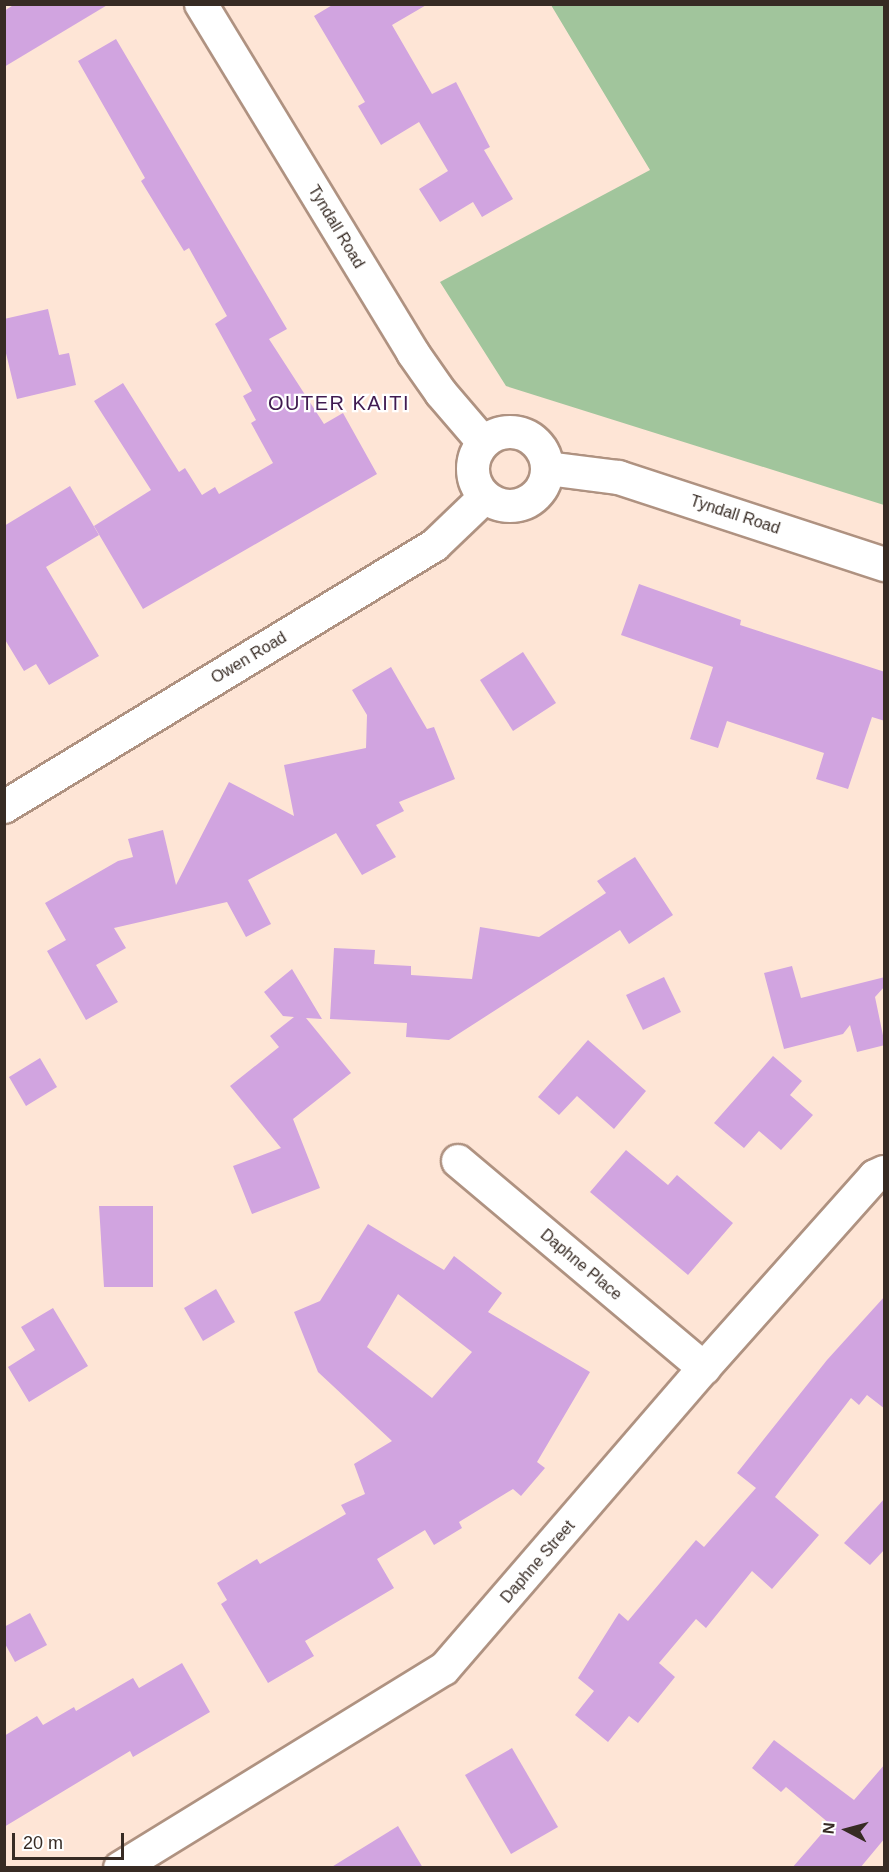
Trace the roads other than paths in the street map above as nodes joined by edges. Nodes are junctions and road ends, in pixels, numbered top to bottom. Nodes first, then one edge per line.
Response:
1 (201, 4) edge
2 (483, 442) junction
3 (548, 468) junction
4 (484, 497) junction
5 (885, 564) edge
6 (4, 807) edge
7 (458, 1161) dead end
8 (885, 1172) edge
9 (704, 1368) junction
10 (120, 1868) edge

1 - 2 street, Tyndall Road
2 - 3 street
2 - 4 street
3 - 4 street
3 - 5 street, Tyndall Road
4 - 6 street, Owen Road
7 - 9 street, Daphne Place
8 - 9 street, Daphne Street
9 - 10 street, Daphne Street

